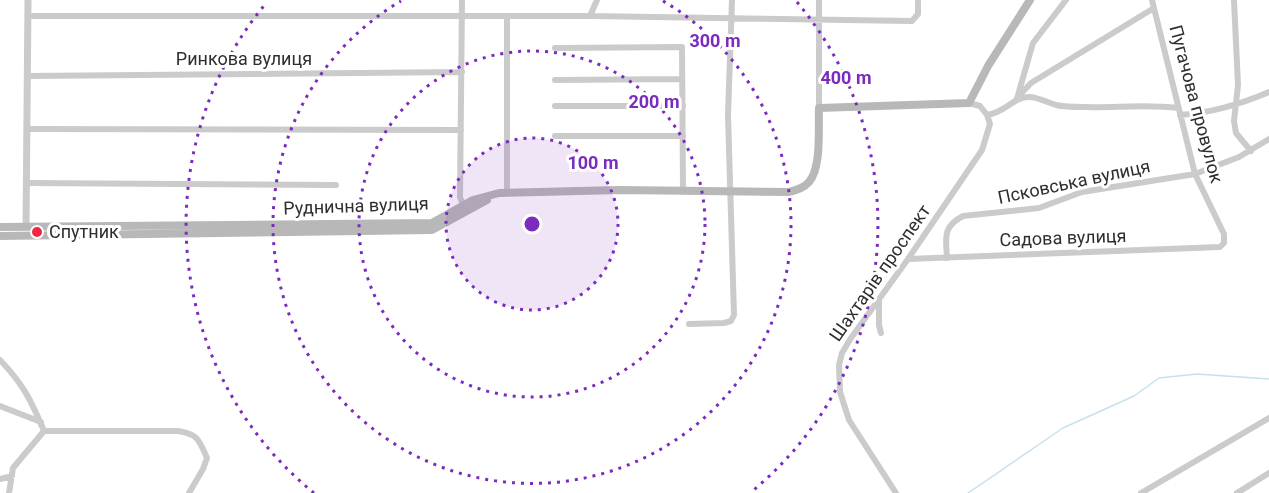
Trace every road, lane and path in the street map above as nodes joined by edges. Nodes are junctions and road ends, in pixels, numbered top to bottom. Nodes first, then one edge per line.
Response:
1 (28, 0) edge
2 (462, 0) edge
3 (597, 0) edge
4 (732, 0) edge
5 (819, 0) edge
6 (918, 0) edge
7 (1030, 0) edge
8 (1067, 0) edge
9 (1152, 0) edge
10 (1234, 0) edge
11 (1154, 8) junction
12 (28, 16) junction
13 (507, 16) junction
14 (590, 16) junction
15 (463, 17) junction
16 (730, 19) junction
17 (818, 20) junction
18 (555, 48) dead end
19 (462, 72) junction
20 (27, 76) junction
21 (682, 79) junction
22 (555, 80) dead end
23 (1269, 92) edge
24 (1017, 99) junction
25 (969, 103) junction
26 (1236, 105) junction
27 (555, 106) dead end
28 (683, 106) junction
29 (819, 108) junction
30 (1178, 111) junction
31 (987, 115) junction
32 (27, 129) junction
33 (461, 130) junction
34 (555, 136) dead end
35 (683, 136) junction
36 (1269, 139) edge
37 (1251, 151) junction
38 (1195, 174) junction
39 (26, 183) junction
40 (336, 184) dead end
41 (683, 191) junction
42 (729, 192) junction
43 (503, 193) junction
44 (464, 205) junction
45 (0, 226) edge
46 (26, 226) junction
47 (0, 236) edge
48 (1220, 247) joint
49 (947, 258) junction
50 (908, 259) junction
51 (879, 300) junction
52 (689, 324) dead end
53 (881, 333) dead end
54 (0, 360) edge
55 (0, 406) edge
56 (1269, 418) edge
57 (41, 422) junction
58 (44, 431) junction
59 (1269, 473) edge
60 (12, 476) junction
61 (0, 479) edge
62 (1241, 492) edge
63 (9, 493) edge
64 (189, 493) edge
65 (896, 493) edge
66 (1144, 493) edge

1 - 12 street
2 - 15 street
3 - 14 street
4 - 16 street
5 - 17 street, Руднична вулиця
6 - 17 street
7 - 25 main road
8 - 24 street
9 - 11 street, Пугачова провулок
10 - 26 street
11 - 24 street
11 - 30 street, Пугачова провулок
12 - 15 street
12 - 20 street
13 - 14 street
13 - 15 street
13 - 43 street
14 - 16 street
15 - 19 street
16 - 17 street
16 - 42 street
17 - 29 street, Руднична вулиця
18 - 21 street
19 - 20 street, Ринкова вулиця
19 - 33 street
20 - 32 street
21 - 22 street
21 - 28 street
23 - 26 street
24 - 30 street
24 - 31 street
25 - 29 main road
25 - 31 street
26 - 30 street
26 - 37 street
27 - 28 street
28 - 35 street
29 - 42 main road, Руднична вулиця
30 - 38 street, Пугачова провулок
31 - 50 street, Шахтарів проспект
32 - 33 street
32 - 39 street
33 - 44 street
34 - 35 street
35 - 41 street
36 - 37 street, Псковська вулиця
37 - 38 street, Псковська вулиця
38 - 48 street, Пугачова провулок
38 - 49 street, Псковська вулиця
39 - 40 street
39 - 46 street
41 - 42 main road, Руднична вулиця
41 - 43 main road, Руднична вулиця
42 - 52 street
43 - 44 main road, Руднична вулиця
43 - 47 main road
44 - 46 main road, Руднична вулиця
45 - 46 main road, Руднична вулиця
48 - 49 street, Садова вулиця
49 - 50 street, Садова вулиця
50 - 51 street, Шахтарів проспект
51 - 53 street
51 - 65 street, Шахтарів проспект
54 - 57 street
55 - 57 street
56 - 66 street
57 - 58 street
58 - 60 street
58 - 64 street
59 - 62 street
60 - 61 street
60 - 63 street

